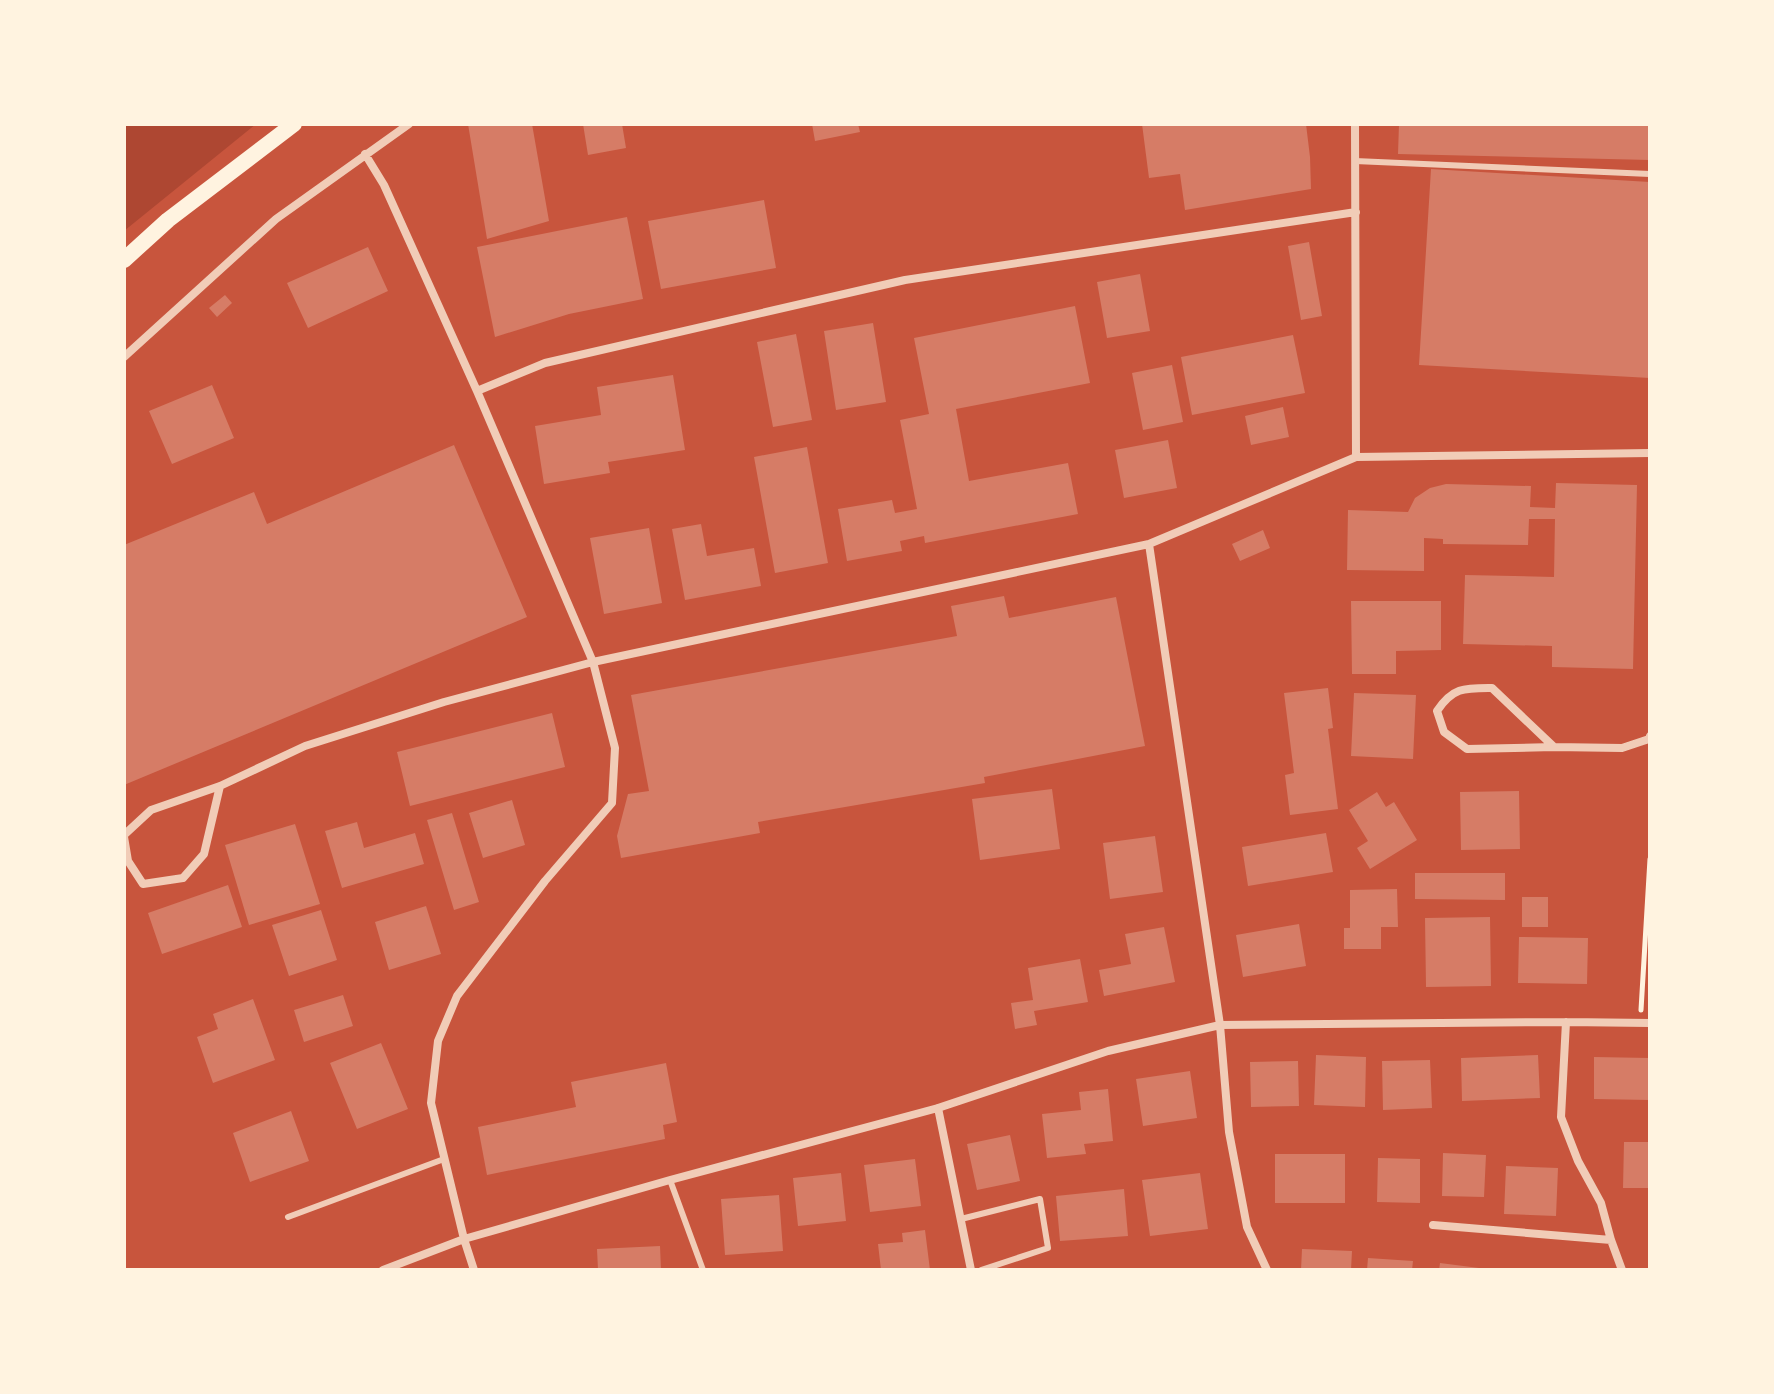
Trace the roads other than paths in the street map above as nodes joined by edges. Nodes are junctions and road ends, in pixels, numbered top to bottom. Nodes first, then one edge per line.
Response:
1 (294, 124) edge
2 (409, 124) edge
3 (1355, 124) edge
4 (365, 154) junction
5 (1355, 161) junction
6 (1650, 174) edge
7 (1356, 212) junction
8 (124, 260) edge
9 (124, 357) edge
10 (477, 391) junction
11 (1650, 453) edge
12 (1356, 457) junction
13 (1149, 544) junction
14 (593, 662) junction
15 (1650, 736) edge
16 (1554, 747) junction
17 (220, 786) junction
18 (124, 836) edge
19 (1566, 1022) junction
20 (1645, 1022) edge
21 (1220, 1025) junction
22 (938, 1108) junction
23 (444, 1159) junction
24 (670, 1180) junction
25 (288, 1217) dead end
26 (961, 1219) junction
27 (1433, 1225) dead end
28 (464, 1239) junction
29 (1611, 1240) junction
30 (383, 1270) edge
31 (474, 1270) edge
32 (703, 1270) edge
33 (971, 1270) edge
34 (981, 1270) edge
35 (1267, 1270) edge
36 (1622, 1270) edge

1 - 8 main road
2 - 4 street
3 - 5 street
4 - 9 street
4 - 10 street
5 - 6 lane
5 - 7 street
7 - 10 street
7 - 12 street
10 - 14 street
11 - 12 street
12 - 13 street
13 - 14 street
13 - 21 street
14 - 17 street
14 - 23 street
15 - 16 street
16 - 16 street
17 - 18 street
17 - 18 street
19 - 20 street
19 - 21 street
19 - 29 street
21 - 22 street
21 - 35 street
22 - 24 street
22 - 26 street
23 - 25 lane
23 - 28 street
24 - 28 street
24 - 32 lane
26 - 33 street
26 - 34 lane
27 - 29 street
28 - 30 street
28 - 31 street
29 - 36 street

